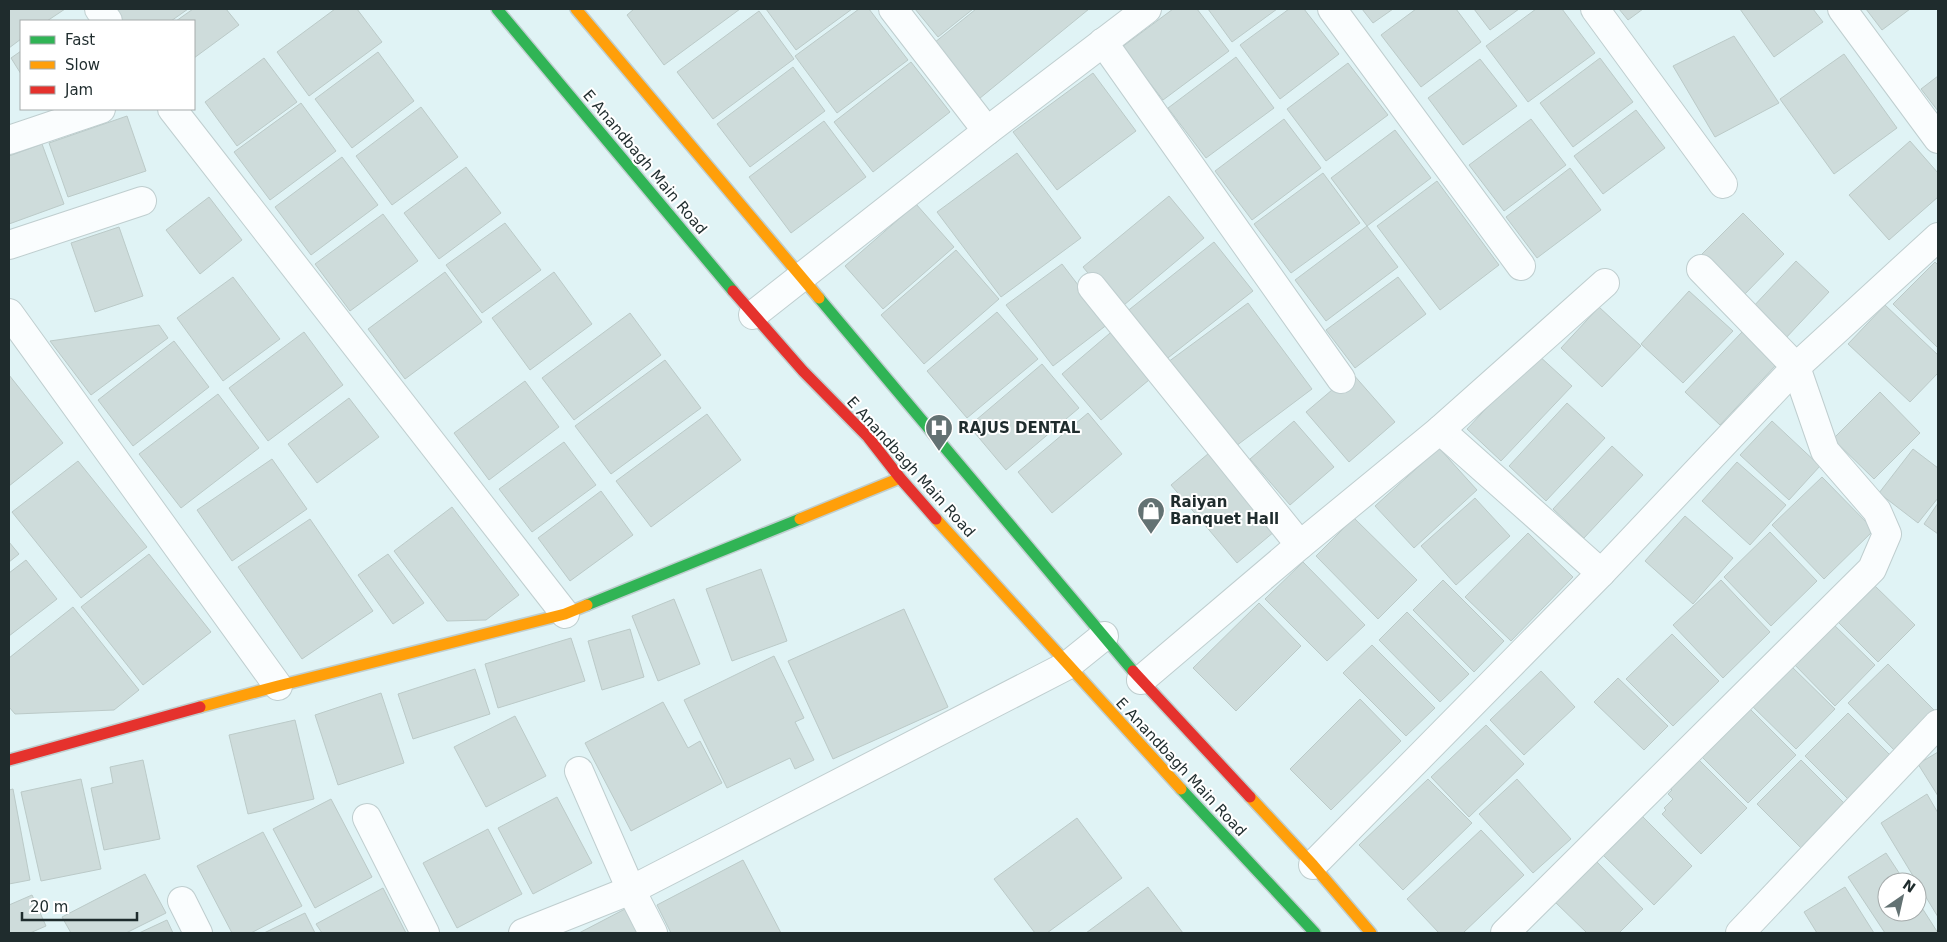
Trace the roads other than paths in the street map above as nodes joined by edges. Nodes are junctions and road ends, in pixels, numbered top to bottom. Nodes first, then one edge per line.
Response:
1 (99, 9) edge
2 (497, 9) edge
3 (576, 9) edge
4 (893, 9) edge
5 (1147, 9) edge
6 (1332, 9) edge
7 (1595, 9) edge
8 (1842, 9) edge
9 (107, 20) edge
10 (1103, 42) junction
11 (98, 110) edge
12 (173, 110) edge
13 (987, 131) junction
14 (1938, 138) edge
15 (9, 140) edge
16 (1723, 184) dead end
17 (142, 202) dead end
18 (1938, 237) edge
19 (9, 245) edge
20 (1521, 266) dead end
21 (1701, 269) dead end
22 (801, 277) junction
23 (1605, 283) dead end
24 (1092, 287) dead end
25 (9, 313) edge
26 (753, 315) junction
27 (1796, 368) junction
28 (1341, 379) dead end
29 (1440, 430) junction
30 (900, 478) junction
31 (1300, 545) junction
32 (1600, 573) junction
33 (565, 614) junction
34 (1104, 636) junction
35 (1068, 665) junction
36 (1140, 680) junction
37 (278, 686) junction
38 (1938, 724) edge
39 (9, 760) edge
40 (579, 771) dead end
41 (367, 818) dead end
42 (1313, 865) junction
43 (631, 890) junction
44 (182, 901) dead end
45 (198, 933) edge
46 (425, 933) edge
47 (523, 933) edge
48 (653, 933) edge
49 (1315, 933) edge
50 (1371, 933) edge
51 (1505, 933) edge
52 (1740, 933) edge

1 - 9 street
2 - 26 street, E Anandbagh Main Road
3 - 22 street, E Anandbagh Main Road
4 - 13 street
5 - 10 street
6 - 20 street
7 - 16 street
8 - 14 street
10 - 13 street
10 - 28 street
11 - 15 street
12 - 33 street
13 - 22 street
17 - 19 street
18 - 27 street
21 - 27 street
22 - 26 street
22 - 34 street, E Anandbagh Main Road
23 - 29 street
24 - 31 street
25 - 37 street
26 - 30 street, E Anandbagh Main Road
27 - 32 street
27 - 51 street
29 - 31 street
29 - 32 street
30 - 33 street
30 - 35 street, E Anandbagh Main Road
31 - 36 street
32 - 42 street
33 - 37 street
34 - 35 street
34 - 36 street, E Anandbagh Main Road
35 - 43 street
35 - 49 street, E Anandbagh Main Road
36 - 42 street, E Anandbagh Main Road
37 - 39 street
38 - 52 street
40 - 43 street
41 - 46 street
42 - 50 street, E Anandbagh Main Road
43 - 47 street
43 - 48 street
44 - 45 street

